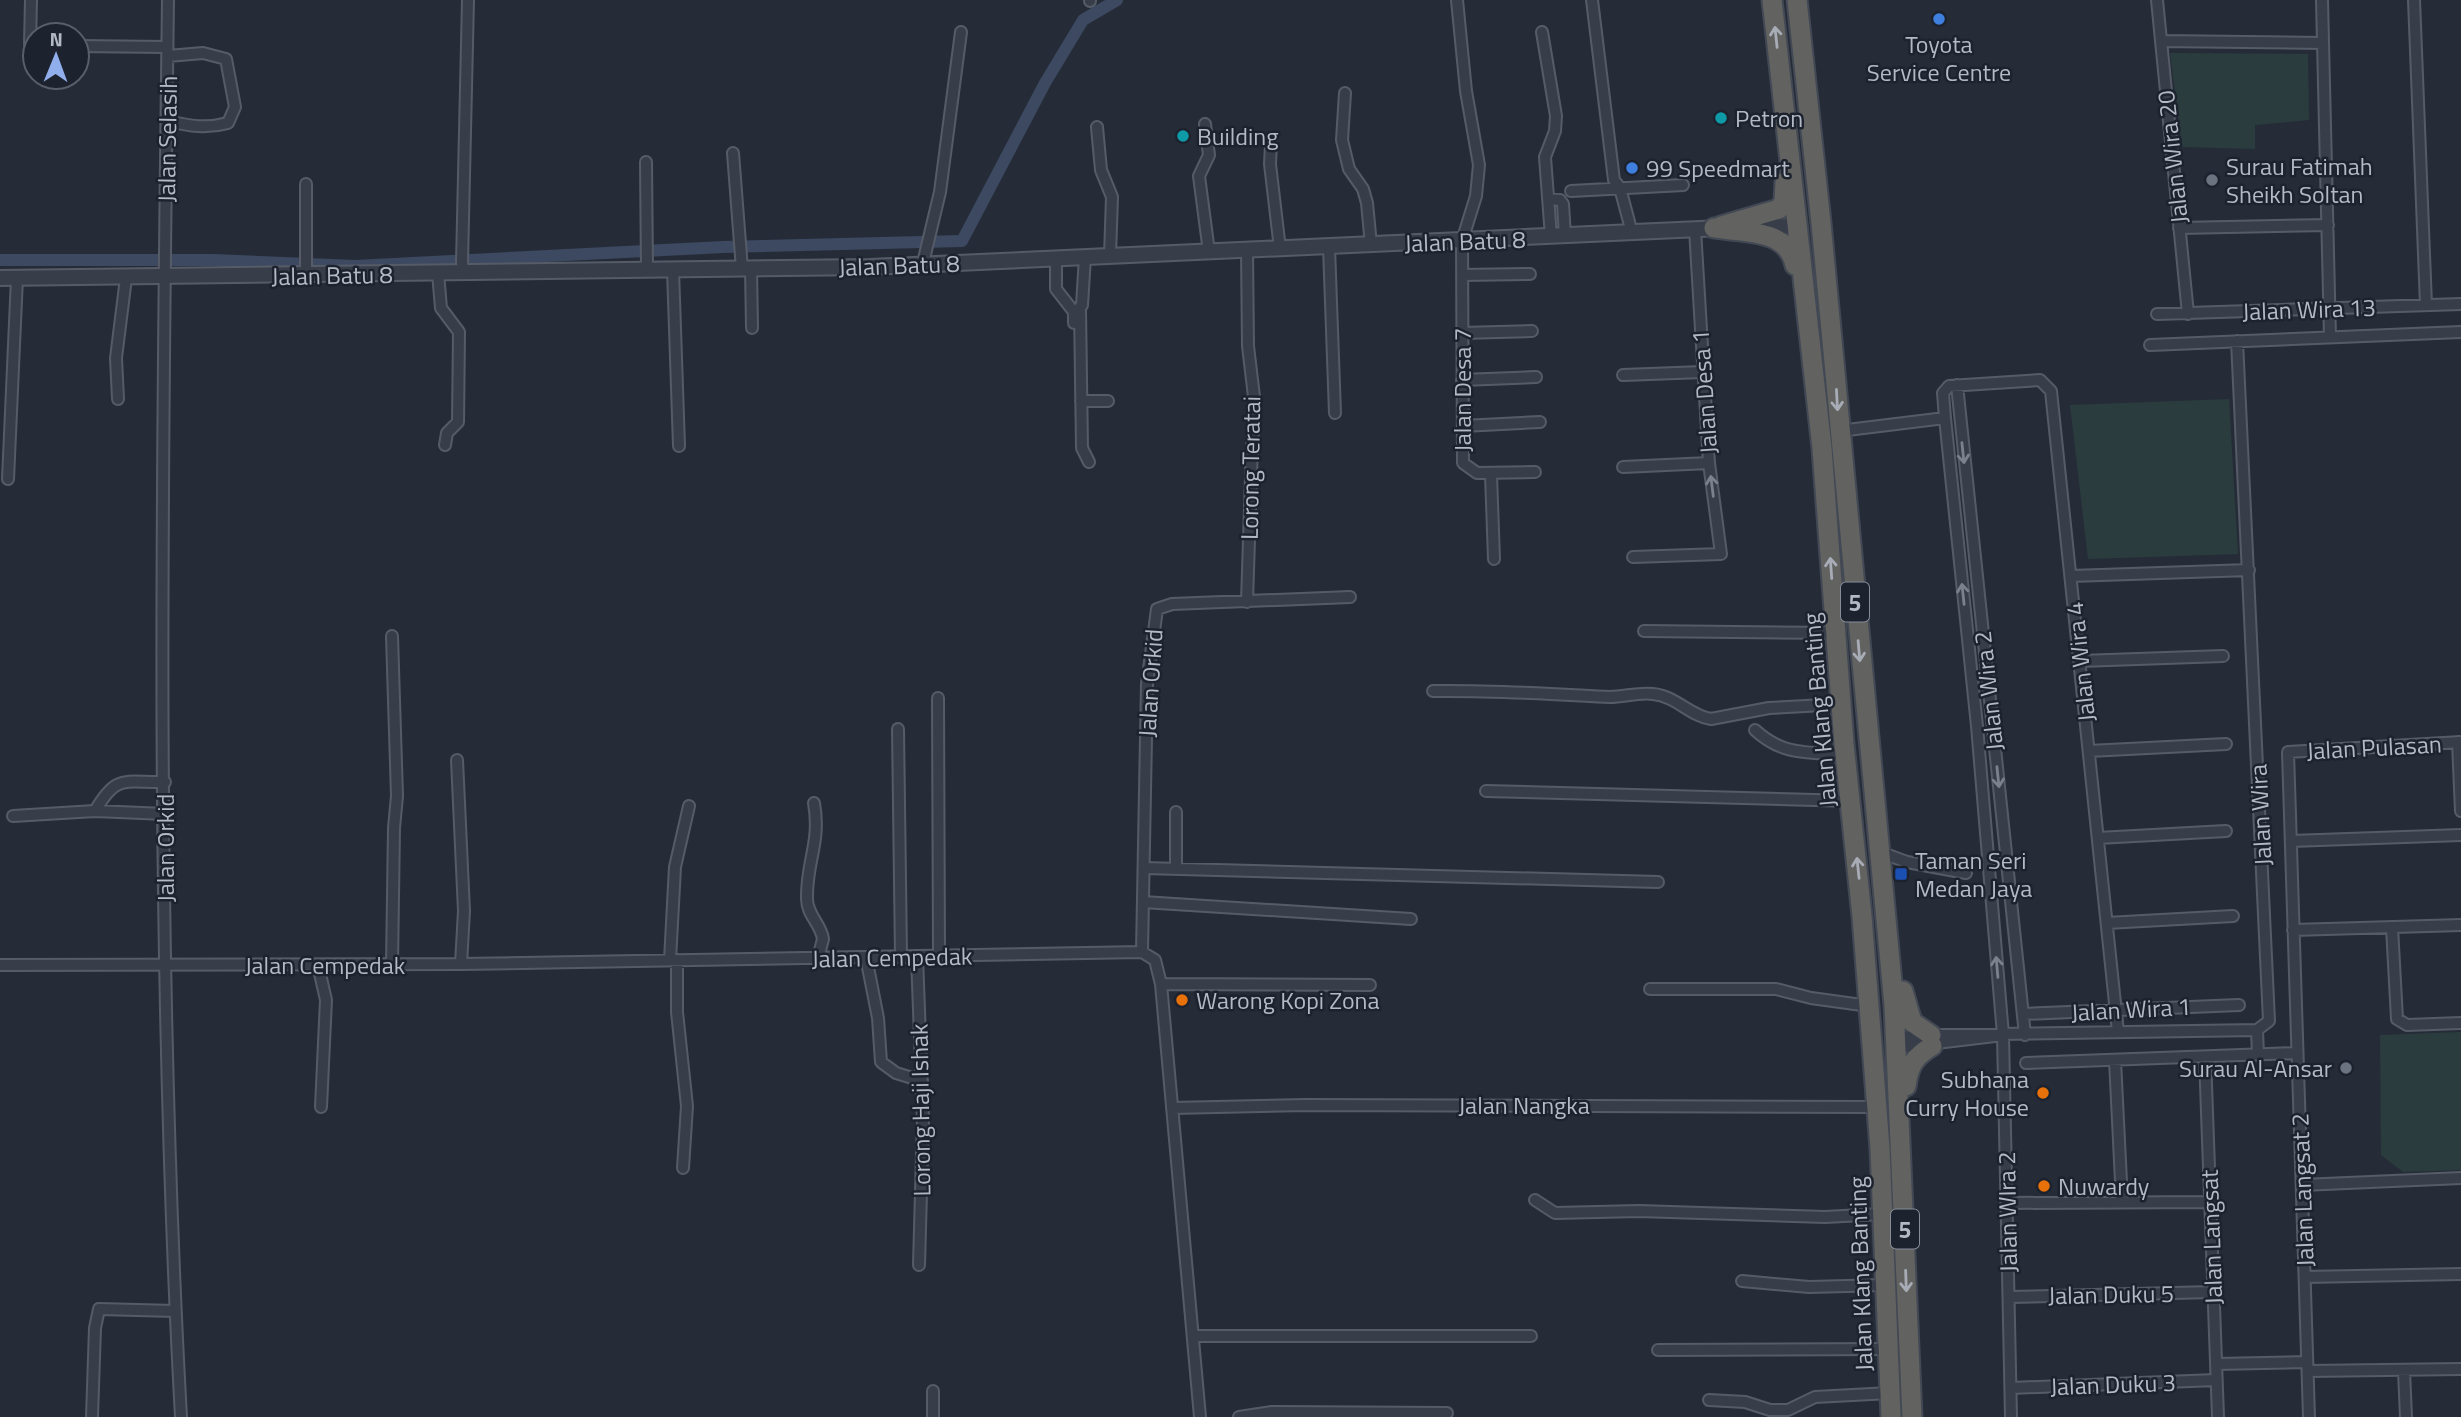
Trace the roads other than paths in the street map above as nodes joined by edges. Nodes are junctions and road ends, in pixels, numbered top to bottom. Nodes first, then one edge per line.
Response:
1 (31, 0) edge
2 (168, 0) edge
3 (468, 0) edge
4 (1457, 0) edge
5 (1592, 0) edge
6 (1772, 0) edge
7 (1797, 0) edge
8 (2157, 0) edge
9 (2322, 0) edge
10 (2414, 0) edge
11 (31, 21) edge
12 (961, 32) dead end
13 (1542, 32) dead end
14 (2161, 41) junction
15 (2323, 43) junction
16 (91, 48) edge
17 (168, 52) junction
18 (1782, 85) junction
19 (1345, 93) dead end
20 (168, 121) junction
21 (1205, 124) dead end
22 (1097, 127) dead end
23 (1271, 144) dead end
24 (733, 153) dead end
25 (646, 162) dead end
26 (1815, 162) junction
27 (306, 184) dead end
28 (1682, 185) dead end
29 (1620, 188) junction
30 (1572, 191) dead end
31 (2328, 225) junction
32 (1797, 226) junction
33 (2179, 228) junction
34 (1704, 229) junction
35 (1632, 233) junction
36 (1558, 237) junction
37 (1462, 241) junction
38 (1371, 245) junction
39 (1329, 247) junction
40 (1280, 249) junction
41 (1247, 250) junction
42 (1209, 252) junction
43 (925, 256) junction
44 (1110, 256) junction
45 (1085, 257) junction
46 (1056, 259) junction
47 (647, 263) junction
48 (745, 265) junction
49 (463, 268) junction
50 (673, 270) junction
51 (306, 271) junction
52 (165, 273) junction
53 (438, 274) junction
54 (1530, 274) dead end
55 (1462, 275) junction
56 (0, 278) edge
57 (17, 278) junction
58 (126, 278) junction
59 (2461, 304) edge
60 (2426, 305) junction
61 (2330, 307) junction
62 (1077, 311) junction
63 (2157, 314) dead end
64 (2188, 314) junction
65 (752, 328) dead end
66 (1532, 331) dead end
67 (2461, 332) edge
68 (1462, 333) junction
69 (2330, 337) junction
70 (2237, 341) junction
71 (2150, 345) dead end
72 (1074, 360) dead end
73 (1835, 369) junction
74 (1703, 372) junction
75 (1623, 375) dead end
76 (1536, 377) dead end
77 (1462, 380) junction
78 (1815, 380) junction
79 (1956, 386) junction
80 (118, 399) dead end
81 (1081, 401) junction
82 (1108, 401) dead end
83 (1335, 413) dead end
84 (1945, 418) junction
85 (1540, 422) dead end
86 (1462, 426) junction
87 (1839, 431) junction
88 (445, 445) dead end
89 (679, 446) dead end
90 (1089, 462) dead end
91 (1709, 463) junction
92 (1623, 467) dead end
93 (1535, 472) dead end
94 (1491, 475) junction
95 (8, 479) dead end
96 (1633, 557) dead end
97 (1494, 559) dead end
98 (2249, 570) junction
99 (2071, 576) junction
100 (1350, 597) dead end
101 (1247, 603) junction
102 (1644, 631) dead end
103 (1836, 633) junction
104 (392, 636) dead end
105 (2223, 656) dead end
106 (2080, 662) junction
107 (1433, 691) dead end
108 (938, 698) dead end
109 (1842, 704) junction
110 (898, 729) dead end
111 (1755, 730) dead end
112 (2460, 742) edge
113 (2226, 744) dead end
114 (2089, 751) junction
115 (2288, 752) joint
116 (1846, 755) junction
117 (457, 760) dead end
118 (165, 782) junction
119 (1486, 791) dead end
120 (1851, 801) junction
121 (814, 803) dead end
122 (689, 806) dead end
123 (95, 811) junction
124 (2461, 811) edge
125 (1177, 813) dead end
126 (165, 814) junction
127 (13, 816) dead end
128 (2226, 831) dead end
129 (2461, 835) edge
130 (2098, 838) junction
131 (2291, 841) junction
132 (1880, 852) junction
133 (1144, 868) junction
134 (1176, 869) junction
135 (1966, 873) dead end
136 (1883, 880) junction
137 (1658, 882) dead end
138 (1143, 902) junction
139 (1861, 902) junction
140 (2233, 916) dead end
141 (1411, 919) dead end
142 (2107, 923) junction
143 (2461, 925) edge
144 (2392, 927) junction
145 (2293, 930) junction
146 (1142, 952) junction
147 (901, 956) junction
148 (916, 956) junction
149 (866, 957) junction
150 (939, 957) junction
151 (818, 958) junction
152 (673, 960) junction
153 (461, 964) junction
154 (0, 965) edge
155 (165, 965) junction
156 (318, 965) junction
157 (392, 965) junction
158 (1161, 984) junction
159 (1370, 985) dead end
160 (1650, 989) dead end
161 (2239, 1005) dead end
162 (1869, 1006) junction
163 (2116, 1010) junction
164 (2023, 1014) junction
165 (2461, 1023) edge
166 (2257, 1030) junction
167 (2119, 1032) junction
168 (2003, 1035) junction
169 (2025, 1035) junction
170 (1931, 1040) junction
171 (1897, 1041) junction
172 (2297, 1053) junction
173 (2258, 1055) junction
174 (2205, 1056) junction
175 (2115, 1060) junction
176 (2026, 1063) dead end
177 (922, 1081) junction
178 (321, 1107) dead end
179 (1875, 1107) junction
180 (1172, 1108) junction
181 (1880, 1148) junction
182 (683, 1168) dead end
183 (1903, 1177) junction
184 (2461, 1178) edge
185 (2302, 1185) junction
186 (1535, 1200) dead end
187 (2122, 1202) junction
188 (2210, 1202) junction
189 (2007, 1203) junction
190 (1881, 1214) junction
191 (919, 1265) dead end
192 (2461, 1274) edge
193 (2305, 1277) junction
194 (1742, 1281) dead end
195 (1885, 1285) junction
196 (2213, 1292) junction
197 (2009, 1297) junction
198 (175, 1311) junction
199 (1193, 1336) junction
200 (1531, 1336) dead end
201 (1888, 1349) junction
202 (1658, 1350) dead end
203 (2216, 1364) junction
204 (2308, 1367) junction
205 (2461, 1369) edge
206 (2404, 1371) junction
207 (2216, 1380) junction
208 (2011, 1388) junction
209 (933, 1391) dead end
210 (1890, 1394) junction
211 (1709, 1400) dead end
212 (1447, 1413) dead end
213 (92, 1417) edge
214 (181, 1417) edge
215 (933, 1417) edge
216 (1200, 1417) edge
217 (1239, 1417) edge
218 (1891, 1417) edge
219 (1912, 1417) edge
220 (2011, 1417) edge
221 (2218, 1417) edge
222 (2309, 1417) edge
223 (2406, 1417) edge

1 - 11 street
2 - 17 street, Jalan Selasih
3 - 49 street
4 - 37 street, Jalan Desa 7
5 - 29 street
18 -> 6 highway, Jalan Klang Banting / 5
7 - 26 highway, Jalan Klang Banting / 5
8 - 14 street, Jalan Wira 20
9 - 15 street
10 - 60 street
12 - 43 street
13 - 36 street
14 - 15 street
14 - 33 street, Jalan Wira 20
15 - 31 street
16 - 17 street
17 - 20 street, Jalan Selasih
17 - 20 street
18 - 32 highway, Jalan Klang Banting / 5
18 - 34 highway
19 - 38 street
20 - 52 street, Jalan Selasih
21 - 42 street
22 - 44 street
23 - 40 street
24 - 48 street
25 - 47 street
26 - 32 highway
26 - 73 highway, Jalan Klang Banting / 5
27 - 51 street
28 - 29 street
29 - 30 street
29 - 35 street
31 - 33 street
31 - 61 street
32 - 34 street, Jalan Batu 8
32 - 73 highway
32 - 78 highway, Jalan Klang Banting / 5
33 - 64 street, Jalan Wira 20
34 - 35 street, Jalan Batu 8
34 - 74 street, Jalan Desa 1
34 - 78 highway
35 - 36 street, Jalan Batu 8
36 - 37 street, Jalan Batu 8
37 - 38 street, Jalan Batu 8
37 - 55 street, Jalan Desa 7
38 - 39 street, Jalan Batu 8
39 - 40 street, Jalan Batu 8
39 - 83 street
40 - 41 street, Jalan Batu 8
41 - 42 street, Jalan Batu 8
41 - 101 street, Lorong Teratai
42 - 44 street, Jalan Batu 8
43 - 46 street, Jalan Batu 8
43 - 48 street, Jalan Batu 8
44 - 45 street, Jalan Batu 8
45 - 46 street, Jalan Batu 8
45 - 62 street
46 - 62 street
47 - 49 street, Jalan Batu 8
47 - 50 street, Jalan Batu 8
48 - 50 street, Jalan Batu 8
48 - 65 street
49 - 53 street, Jalan Batu 8
50 - 89 street
51 - 52 street, Jalan Batu 8
51 - 53 street, Jalan Batu 8
52 - 58 street, Jalan Batu 8
52 - 118 street, Jalan Orkid
53 - 88 street
54 - 55 street
55 - 68 street, Jalan Desa 7
56 - 57 street, Jalan Batu 8
57 - 58 street, Jalan Batu 8
57 - 95 street
58 - 80 street
59 - 60 street, Jalan Wira 13
60 - 61 street, Jalan Wira 13
61 - 64 street, Jalan Wira 13
61 - 69 street
62 - 72 street
62 - 81 street
63 - 64 street, Jalan Wira 13
66 - 68 street
67 - 69 street
68 - 77 street, Jalan Desa 7
69 - 70 street
70 - 71 street
70 - 98 street, Jalan Wira
73 -> 87 highway, Jalan Klang Banting / 5
74 - 75 street
74 - 91 street, Jalan Desa 1
76 - 77 street
77 - 86 street, Jalan Desa 7
103 -> 78 highway, Jalan Klang Banting / 5
79 - 84 street
79 - 99 street, Jalan Wira 4
79 -> 164 street, Jalan Wira 2
81 - 82 street
81 - 90 street
84 - 87 street
168 -> 84 street
85 - 86 street
86 - 94 street, Jalan Desa 7
87 -> 132 highway, Jalan Klang Banting / 5
91 - 92 street
96 -> 91 street, Jalan Desa 1
93 - 94 street, Jalan Desa 7
94 - 97 street
98 - 99 street
98 - 166 street, Jalan Wira
99 - 106 street, Jalan Wira 4
100 - 101 street, Jalan Orkid
101 - 133 street, Jalan Orkid
102 - 103 street
103 - 109 highway, Jalan Klang Banting / 5
104 - 157 street
105 - 106 street
106 - 114 street, Jalan Wira 4
107 - 109 street
108 - 150 street
109 - 116 highway, Jalan Klang Banting / 5
110 - 147 street
111 - 116 street
112 - 115 street, Jalan Pulasan
112 - 124 street
113 - 114 street
114 - 130 street, Jalan Wira 4
115 - 131 street, Jalan Langsat 2
116 - 120 highway, Jalan Klang Banting / 5
117 - 153 street
118 - 123 street
118 - 126 street, Jalan Orkid
119 - 120 street
139 -> 120 highway, Jalan Klang Banting / 5
121 - 151 street
122 - 152 street
123 - 126 street
123 - 127 street
125 - 134 street
126 - 155 street, Jalan Orkid
128 - 130 street
129 - 131 street
130 - 142 street, Jalan Wira 4
131 - 145 street, Jalan Langsat 2
132 - 135 street
132 - 136 highway, Jalan Klang Banting / 5
133 - 134 street
133 - 138 street, Jalan Orkid
134 - 137 street
136 - 170 highway
136 - 171 highway, Jalan Klang Banting / 5
138 - 141 street
138 - 146 street, Jalan Orkid
139 - 162 highway, Jalan Klang Banting / 5
139 - 171 highway
140 - 142 street
142 - 163 street, Jalan Wira 4
143 - 144 street
144 - 145 street
144 - 165 street
145 - 172 street, Jalan Langsat 2
146 - 150 street, Jalan Cempedak
146 - 158 street
147 - 148 street, Jalan Cempedak
147 - 149 street, Jalan Cempedak
148 - 150 street, Jalan Cempedak
148 - 177 street, Lorong Haji Ishak
149 - 151 street, Jalan Cempedak
149 - 177 street
151 - 152 street, Jalan Cempedak
152 - 153 street, Jalan Cempedak
152 - 182 street
153 - 157 street, Jalan Cempedak
154 - 155 street, Jalan Cempedak
155 - 156 street, Jalan Cempedak
155 - 198 street, Jalan Orkid
156 - 157 street, Jalan Cempedak
156 - 178 street
158 - 159 street
158 - 180 street
160 - 162 street
161 - 163 street, Jalan Wira 1
162 - 179 highway, Jalan Klang Banting / 5
163 - 164 street, Jalan Wira 1
163 - 167 street, Jalan Wira 4
164 - 169 street, Jalan Wira 2
166 - 167 street
166 - 173 street
167 - 169 street
168 - 169 street
168 - 170 street
168 - 189 street, Jalan WIra 2
170 - 171 street
170 - 183 highway
171 - 181 highway
171 - 183 highway, Jalan Klang Banting / 5
172 - 173 street
172 - 185 street, Jalan Langsat 2
173 - 174 street
174 - 175 street
174 - 188 street, Jalan Langsat
175 - 176 street
175 - 187 street
177 - 191 street, Lorong Haji Ishak
179 - 180 street, Jalan Nangka
179 - 181 highway, Jalan Klang Banting / 5
180 - 199 street
181 - 190 highway, Jalan Klang Banting / 5
183 -> 219 highway, Jalan Klang Banting / 5
184 - 185 street
185 - 193 street, Jalan Langsat 2
186 - 190 street
187 - 188 street
187 - 189 street
188 - 196 street, Jalan Langsat
189 - 197 street, Jalan WIra 2
190 - 195 highway, Jalan Klang Banting / 5
192 - 193 street
193 - 204 street, Jalan Langsat 2
194 - 195 street
195 - 201 highway, Jalan Klang Banting / 5
196 - 197 street, Jalan Duku 5
196 - 203 street, Jalan Langsat
197 - 208 street, Jalan WIra 2
198 - 213 street
198 - 214 street, Jalan Orkid
199 - 200 street
199 - 216 street
201 - 202 street
201 - 210 highway, Jalan Klang Banting / 5
203 - 204 street
203 - 207 street, Jalan Langsat
204 - 206 street
204 - 222 street, Jalan Langsat 2
205 - 206 street
206 - 223 street
207 - 208 street, Jalan Duku 3
207 - 221 street, Jalan Langsat
208 - 220 street, Jalan WIra 2
209 - 215 street
210 - 211 street
210 - 218 highway, Jalan Klang Banting / 5
212 - 217 street

